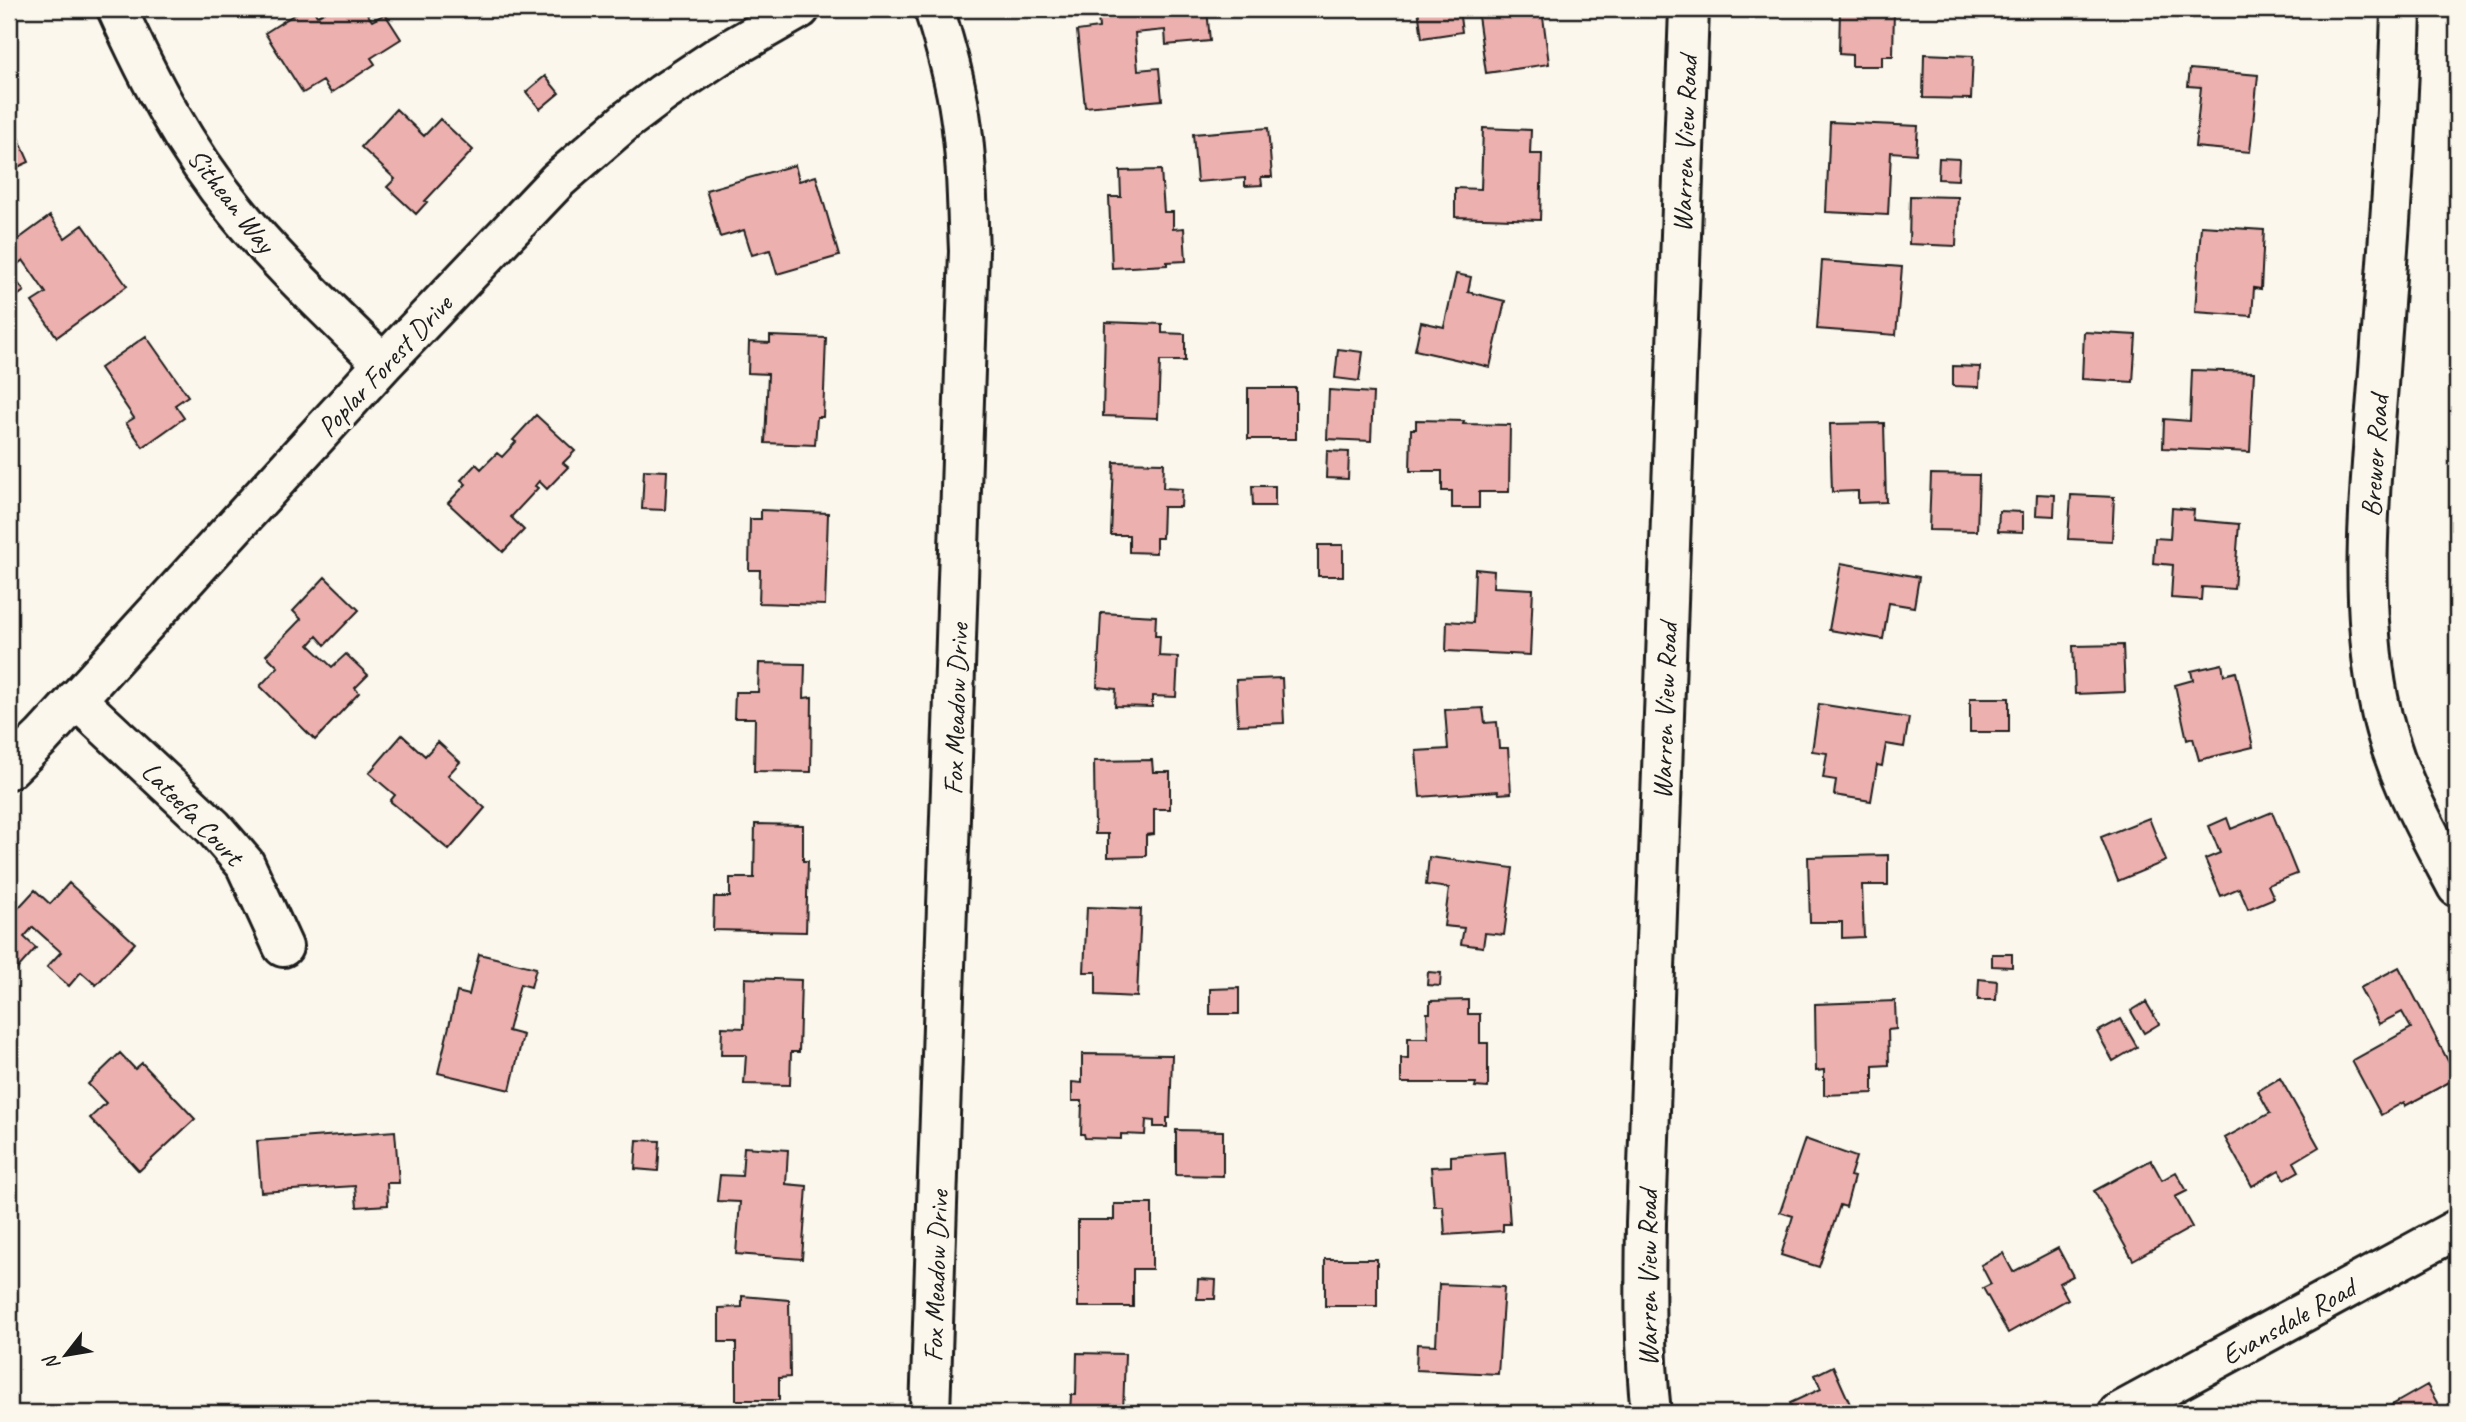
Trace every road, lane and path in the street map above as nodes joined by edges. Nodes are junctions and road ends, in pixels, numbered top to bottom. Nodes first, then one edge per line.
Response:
1 (117, 9) edge
2 (800, 9) edge
3 (934, 9) edge
4 (1689, 9) edge
5 (2401, 9) edge
6 (383, 364) junction
7 (76, 699) junction
8 (9, 769) edge
9 (2457, 887) edge
10 (283, 947) dead end
11 (2457, 1229) edge
12 (930, 1413) edge
13 (1651, 1413) edge
14 (2118, 1413) edge

1 - 6 street, Sithean Way
2 - 6 street, Poplar Forest Drive
3 - 12 street, Fox Meadow Drive
4 - 13 street, Warren View Road
5 - 9 street, Brewer Road
6 - 7 street, Poplar Forest Drive
7 - 8 street, Poplar Forest Drive
7 - 10 street, Lateefa Court
11 - 14 street, Evansdale Road

